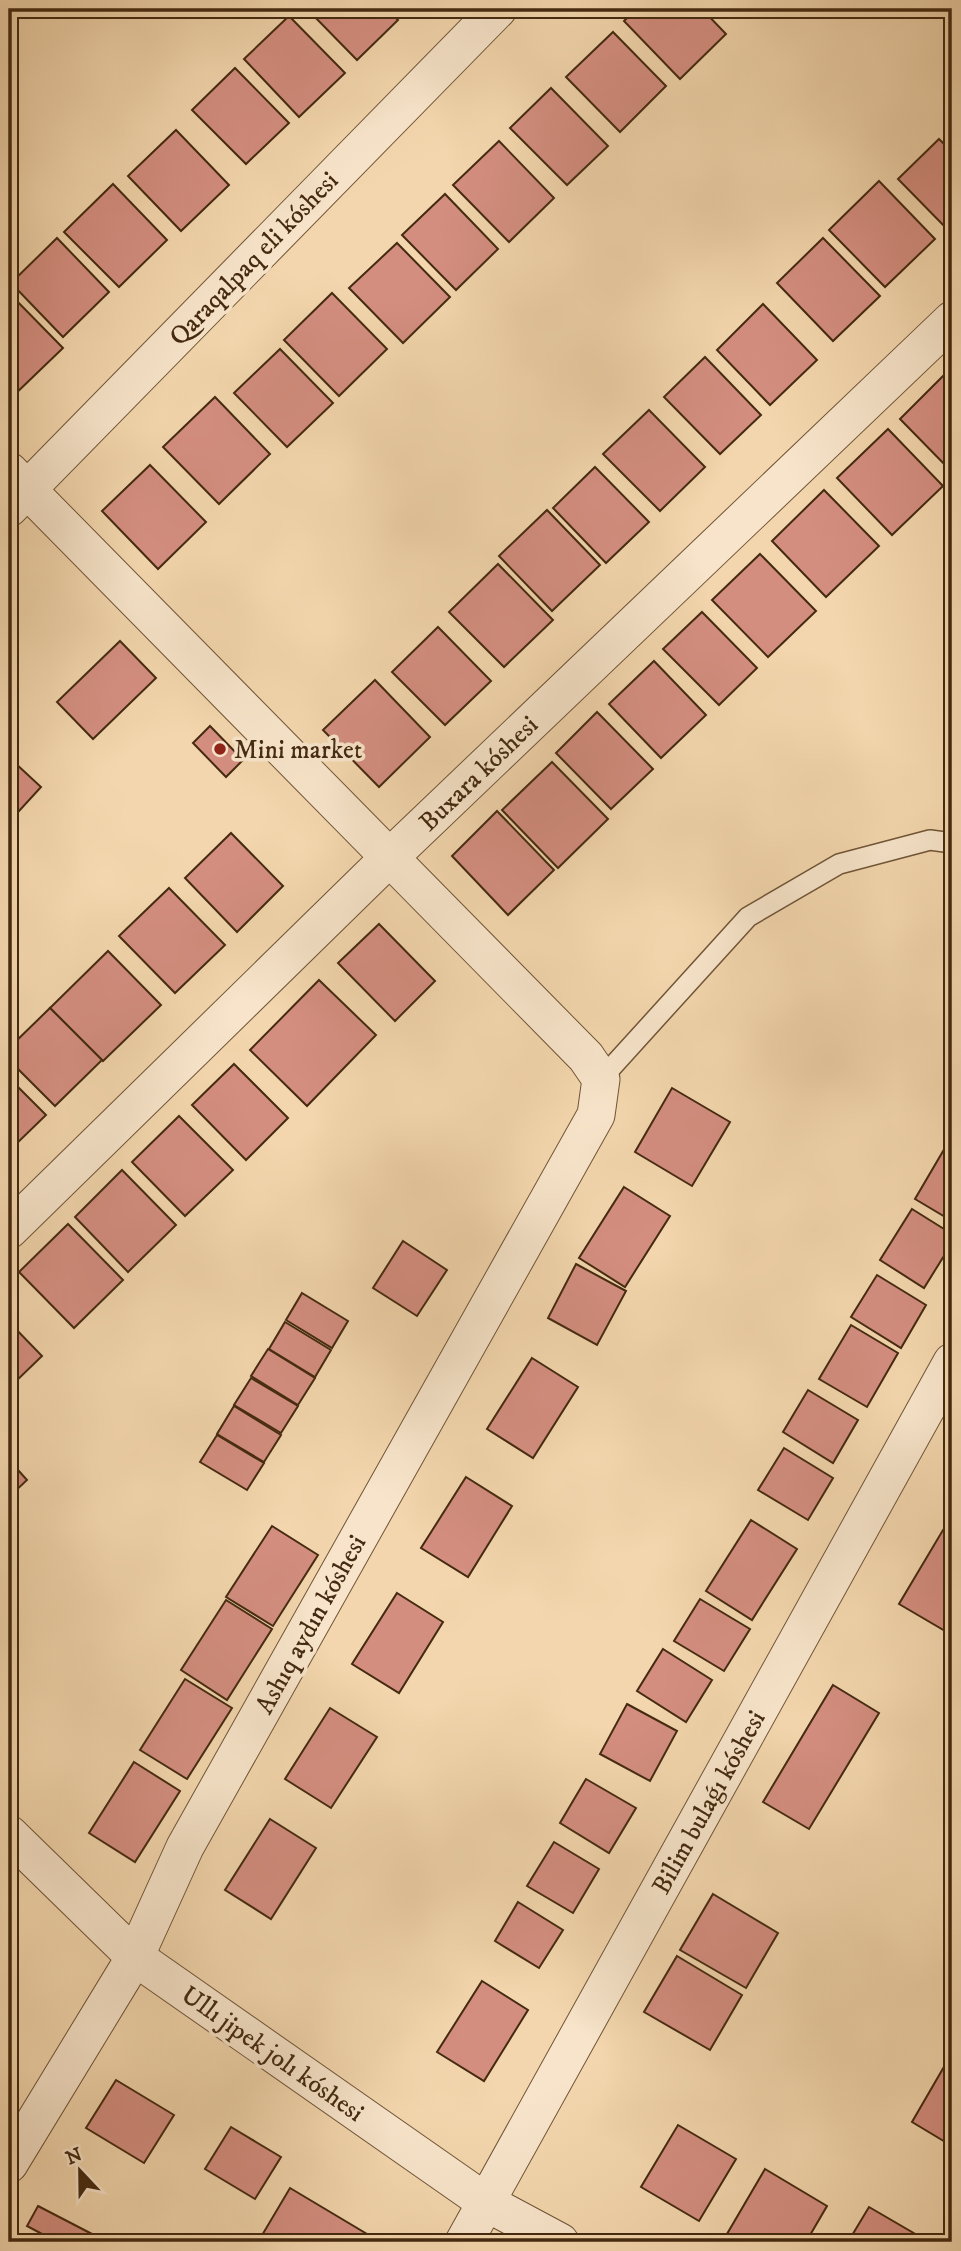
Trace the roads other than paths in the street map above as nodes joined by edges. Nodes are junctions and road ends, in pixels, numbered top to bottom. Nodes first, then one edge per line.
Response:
1 (475, 16) edge
2 (952, 320) edge
3 (15, 490) edge
4 (952, 843) edge
5 (389, 858) junction
6 (601, 1079) junction
7 (9, 1230) edge
8 (952, 1362) edge
9 (9, 1834) edge
10 (135, 1957) junction
11 (9, 2164) edge
12 (487, 2203) junction
13 (464, 2242) edge
14 (560, 2242) edge

1 - 3 street, Qaraqalpaq eli kóshesi
2 - 5 street, Buxara kóshesi
3 - 5 street
4 - 6 lane
5 - 6 street
5 - 7 street, Buxara kóshesi
6 - 10 street, Ashıq aydın kóshesi
8 - 12 street, Bilim bulaǵı kóshesi
9 - 10 street, Ullı jipek jolı kóshesi
10 - 11 street, Ashıq aydın kóshesi
10 - 12 street, Ullı jipek jolı kóshesi
12 - 13 street, Bilim bulaǵı kóshesi
12 - 14 street, Ullı jipek jolı kóshesi

